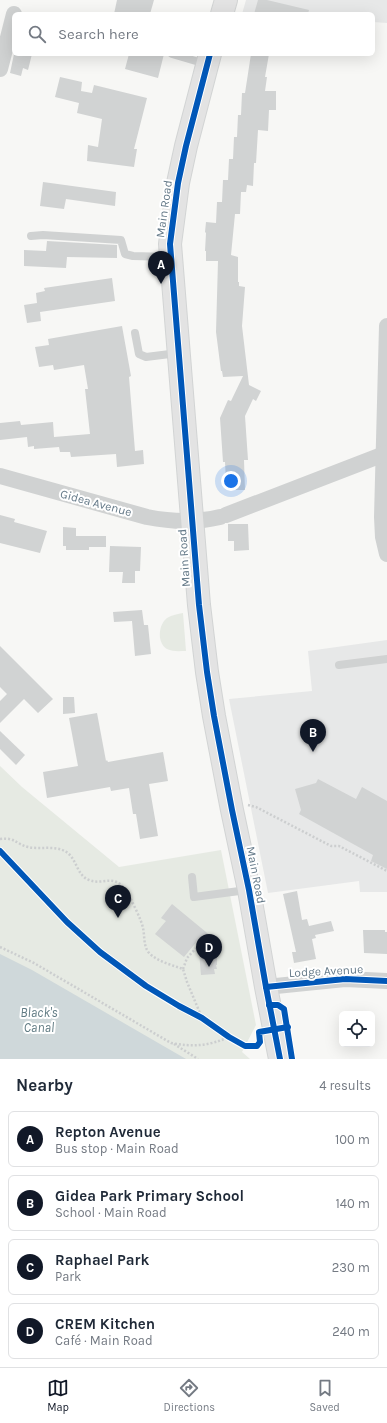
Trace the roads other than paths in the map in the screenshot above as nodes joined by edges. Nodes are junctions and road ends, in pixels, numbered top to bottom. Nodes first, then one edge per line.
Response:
1 (18, 0) edge
2 (226, 0) edge
3 (15, 12) edge
4 (223, 12) edge
5 (12, 22) edge
6 (186, 56) edge
7 (208, 59) edge
8 (0, 69) edge
9 (31, 236) dead end
10 (171, 257) junction
11 (387, 326) edge
12 (135, 333) dead end
13 (179, 353) junction
14 (386, 453) edge
15 (0, 476) edge
16 (193, 522) junction
17 (387, 551) edge
18 (387, 659) edge
19 (339, 665) dead end
20 (192, 877) dead end
21 (249, 890) junction
22 (387, 981) edge
23 (266, 987) junction
24 (280, 1059) edge

1 - 3 street
2 - 4 main road
5 - 8 street
6 - 7 lane
7 - 10 main road, Main Road
9 - 10 lane
10 - 13 main road, Main Road
11 - 14 street
12 - 13 lane
13 - 16 main road, Main Road
14 - 16 street, Gidea Avenue
14 - 17 street
15 - 16 street, Gidea Avenue
16 - 21 main road, Main Road
18 - 19 lane
20 - 21 lane
21 - 23 main road, Main Road
22 - 23 street, Lodge Avenue
23 - 24 main road, Main Road

